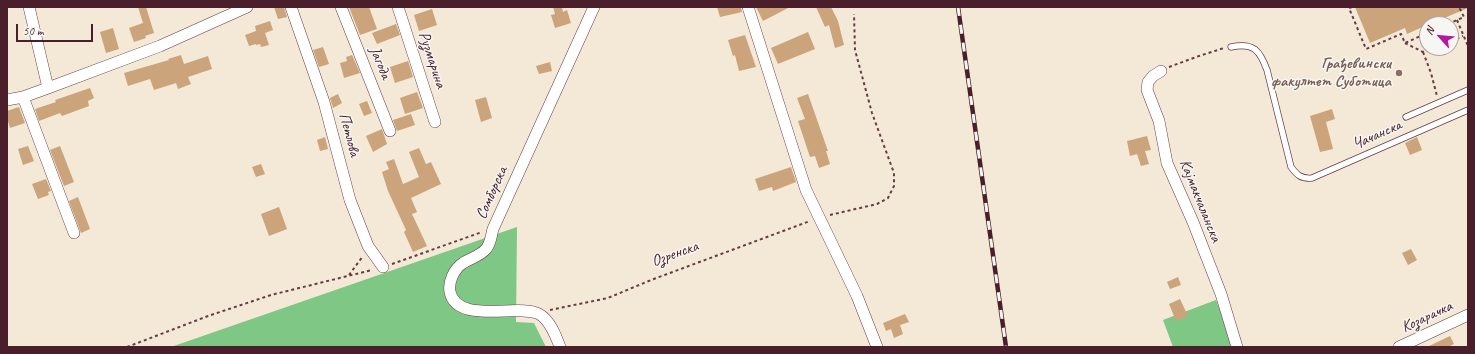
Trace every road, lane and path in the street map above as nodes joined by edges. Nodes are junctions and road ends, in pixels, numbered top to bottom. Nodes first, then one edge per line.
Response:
1 (29, 7) edge
2 (247, 7) edge
3 (292, 7) edge
4 (341, 7) edge
5 (398, 7) edge
6 (594, 7) edge
7 (748, 7) edge
8 (1352, 7) edge
9 (1465, 7) edge
10 (854, 14) dead end
11 (1459, 19) edge
12 (1459, 25) edge
13 (1464, 36) junction
14 (1419, 37) edge
15 (1459, 38) edge
16 (1405, 43) junction
17 (1468, 46) edge
18 (1231, 47) joint
19 (1419, 50) edge
20 (1424, 56) edge
21 (1161, 71) joint
22 (48, 88) junction
23 (1468, 90) edge
24 (23, 97) junction
25 (7, 100) edge
26 (1439, 103) junction
27 (1468, 110) edge
28 (1406, 117) dead end
29 (435, 122) dead end
30 (390, 131) dead end
31 (820, 217) junction
32 (493, 229) junction
33 (74, 233) dead end
34 (368, 246) junction
35 (383, 267) junction
36 (349, 276) junction
37 (538, 314) junction
38 (1468, 315) edge
39 (127, 347) edge
40 (560, 347) edge
41 (877, 347) edge
42 (1237, 347) edge
43 (1399, 347) edge

1 - 22 street
2 - 22 street
3 - 34 street, Петлова
4 - 30 street, Јагода
5 - 29 street, Рузмарина
6 - 32 street, Сомборска
7 - 31 street
8 - 16 path
9 - 11 path
10 - 31 path, Озренска
12 - 13 path
13 - 15 path
13 - 17 path
14 - 16 path
16 - 19 path
18 - 21 path
18 - 27 lane, Чачанска
20 - 26 path
21 - 42 street, Кајмакчаланска
22 - 24 street
23 - 26 lane
24 - 25 street
24 - 33 street
26 - 28 lane
31 - 37 path, Озренска
31 - 41 street
32 - 35 path
32 - 37 street, Сомборска
34 - 35 street, Петлова
34 - 36 path
35 - 36 path
36 - 39 path
37 - 40 street
38 - 43 street, Козарачка

